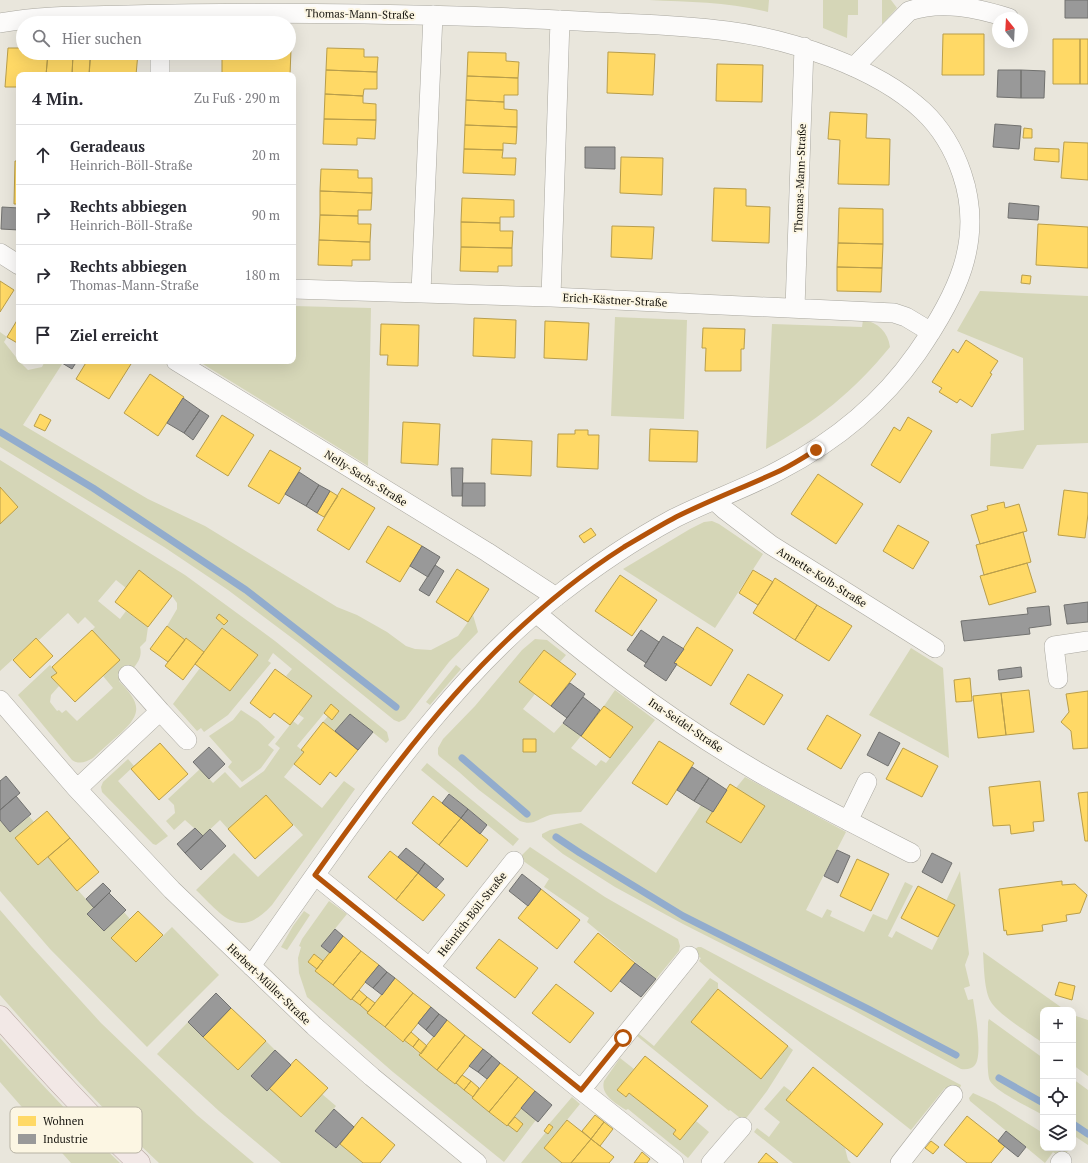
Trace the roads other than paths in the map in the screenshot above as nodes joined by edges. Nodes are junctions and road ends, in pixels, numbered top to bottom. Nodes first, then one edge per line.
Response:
1 (992, 13) edge
2 (433, 15) junction
3 (228, 16) edge
4 (16, 20) edge
5 (560, 20) junction
6 (0, 22) edge
7 (804, 47) junction
8 (160, 60) edge
9 (854, 67) junction
10 (160, 72) edge
11 (0, 253) edge
12 (16, 263) edge
13 (296, 289) edge
14 (421, 292) junction
15 (551, 297) junction
16 (795, 308) junction
17 (931, 332) junction
18 (181, 364) edge
19 (714, 500) junction
20 (556, 597) junction
21 (536, 613) junction
22 (1088, 641) edge
23 (936, 648) dead end
24 (128, 675) dead end
25 (1058, 679) dead end
26 (0, 700) edge
27 (160, 711) junction
28 (187, 740) dead end
29 (867, 782) dead end
30 (77, 789) junction
31 (848, 821) junction
32 (911, 853) dead end
33 (514, 861) dead end
34 (315, 875) junction
35 (689, 956) dead end
36 (251, 966) junction
37 (430, 968) junction
38 (0, 1017) edge
39 (581, 1090) junction
40 (953, 1095) dead end
41 (84, 1107) edge
42 (742, 1127) dead end
43 (129, 1153) edge
44 (139, 1163) edge
45 (477, 1163) edge
46 (674, 1163) edge
47 (711, 1163) edge
48 (900, 1163) edge

1 - 9 street
2 - 3 street, Thomas-Mann-Straße
2 - 5 street, Thomas-Mann-Straße
2 - 14 street
4 - 6 street, Thomas-Mann-Straße
5 - 7 street, Thomas-Mann-Straße
5 - 15 street
7 - 9 street, Thomas-Mann-Straße
7 - 16 street, Thomas-Mann-Straße
8 - 10 street
9 - 17 street, Thomas-Mann-Straße
11 - 12 street
13 - 14 street, Erich-Kästner-Straße
14 - 15 street, Erich-Kästner-Straße
15 - 16 street, Erich-Kästner-Straße
16 - 17 street, Erich-Kästner-Straße
17 - 19 street, Thomas-Mann-Straße
18 - 20 street, Nelly-Sachs-Straße
19 - 20 street, Thomas-Mann-Straße
19 - 23 street, Annette-Kolb-Straße
20 - 21 street, Thomas-Mann-Straße
21 - 31 street, Ina-Seidel-Straße
21 - 34 street, Thomas-Mann-Straße
22 - 25 street
24 - 27 street
26 - 30 street, Herbert-Müller-Straße
27 - 28 street
27 - 30 street
29 - 31 street
30 - 36 street, Herbert-Müller-Straße
31 - 32 street, Ina-Seidel-Straße
33 - 37 street, Heinrich-Böll-Straße
34 - 36 street, Thomas-Mann-Straße
34 - 37 street, Heinrich-Böll-Straße
35 - 39 street
36 - 45 street, Herbert-Müller-Straße
37 - 39 street, Heinrich-Böll-Straße
38 - 41 main road
39 - 46 street, Heinrich-Böll-Straße
40 - 48 street
42 - 47 street
43 - 44 main road

